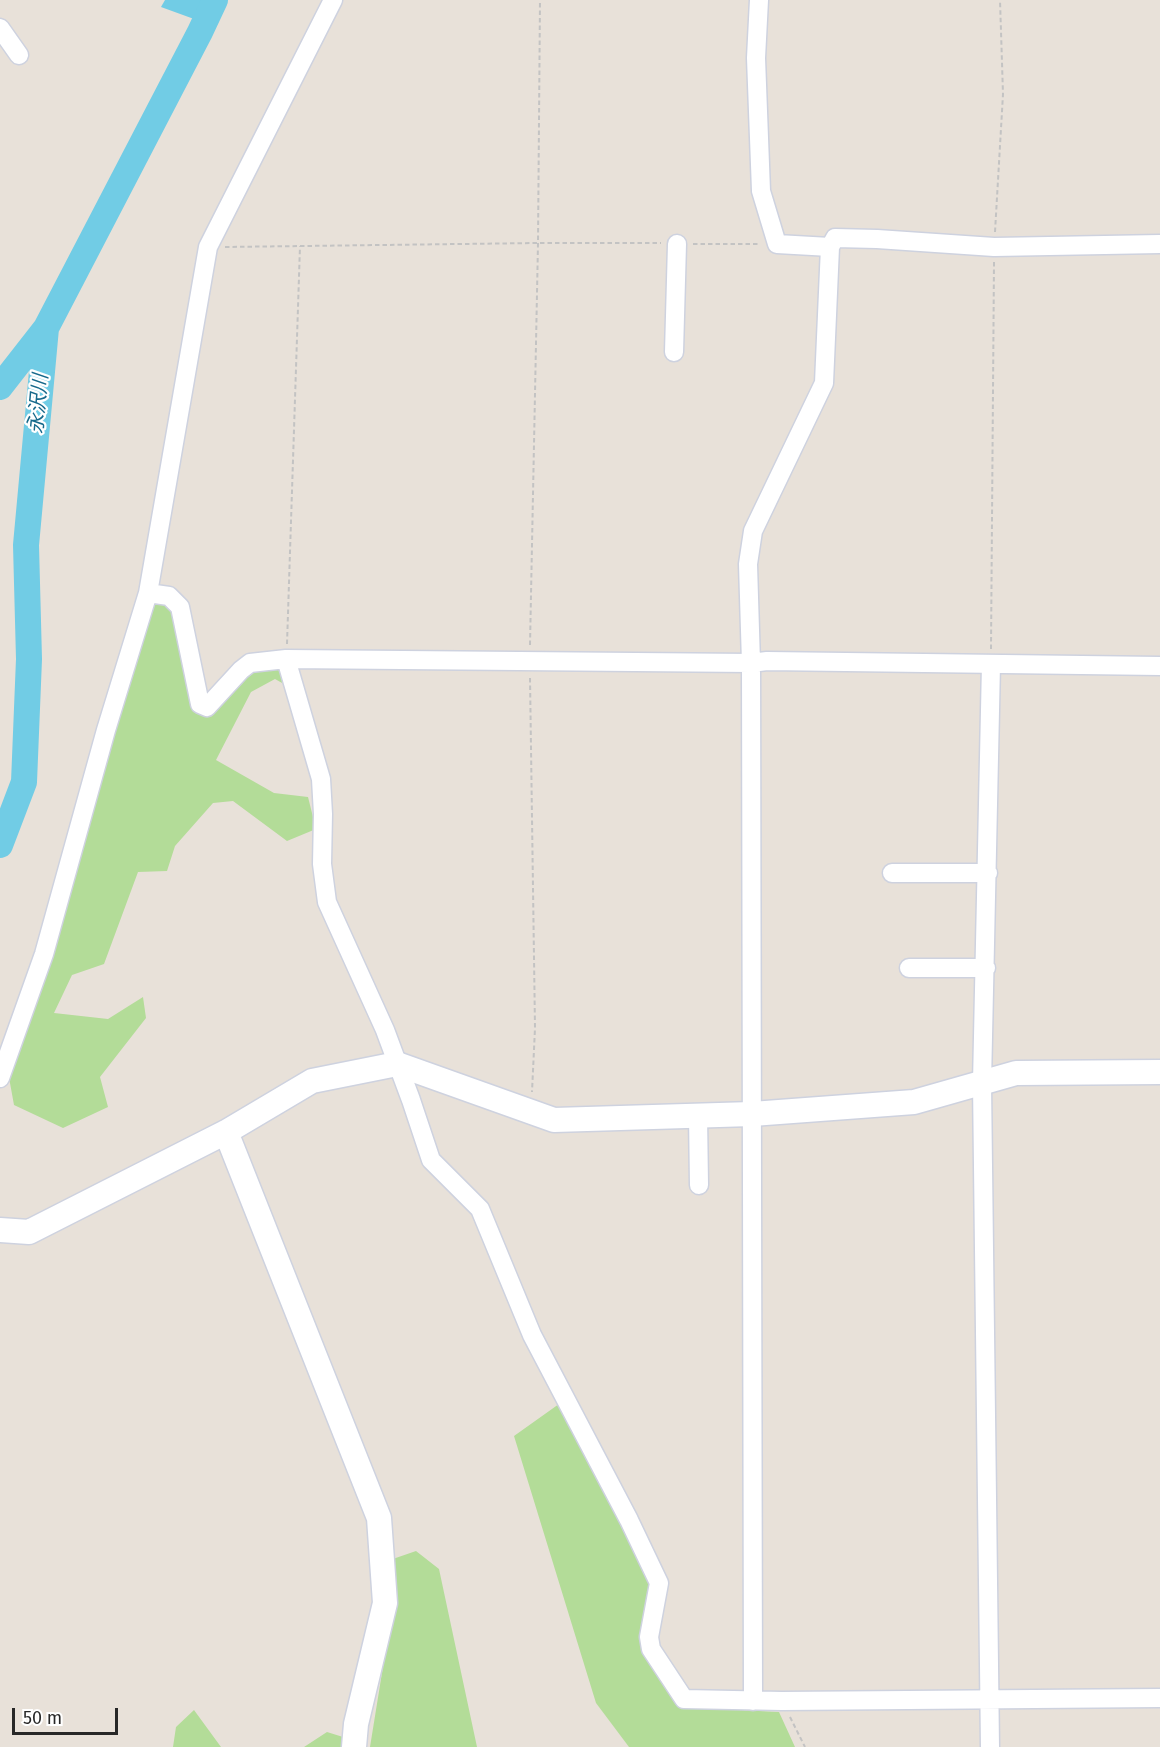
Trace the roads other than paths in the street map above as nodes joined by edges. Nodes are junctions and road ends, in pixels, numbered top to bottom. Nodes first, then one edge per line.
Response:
1 (333, 0) edge
2 (759, 0) edge
3 (0, 28) edge
4 (19, 55) dead end
5 (677, 244) road end
6 (1160, 244) edge
7 (830, 247) junction
8 (675, 352) dead end
9 (148, 593) junction
10 (286, 659) junction
11 (751, 663) junction
12 (991, 664) junction
13 (1160, 666) edge
14 (892, 873) dead end
15 (988, 873) junction
16 (986, 968) junction
17 (909, 969) dead end
18 (397, 1064) junction
19 (1160, 1072) edge
20 (0, 1078) edge
21 (982, 1083) junction
22 (752, 1114) junction
23 (698, 1116) junction
24 (226, 1132) junction
25 (699, 1185) dead end
26 (0, 1230) edge
27 (1160, 1698) edge
28 (990, 1699) junction
29 (753, 1701) junction
30 (354, 1747) edge
31 (990, 1747) edge

1 - 9 street
2 - 7 street
3 - 4 street
5 - 8 street
6 - 7 street
7 - 11 street
9 - 10 street
9 - 20 street
10 - 11 street
10 - 18 street
11 - 12 street
11 - 22 street
12 - 13 street
12 - 15 street
14 - 15 street
15 - 16 street
16 - 17 street
16 - 21 street
18 - 23 street
18 - 24 street
18 - 29 street
19 - 21 street
21 - 22 street
21 - 28 street
22 - 23 street
22 - 29 street
23 - 25 street
24 - 26 street
24 - 30 street
27 - 28 street
28 - 29 street
28 - 31 street

